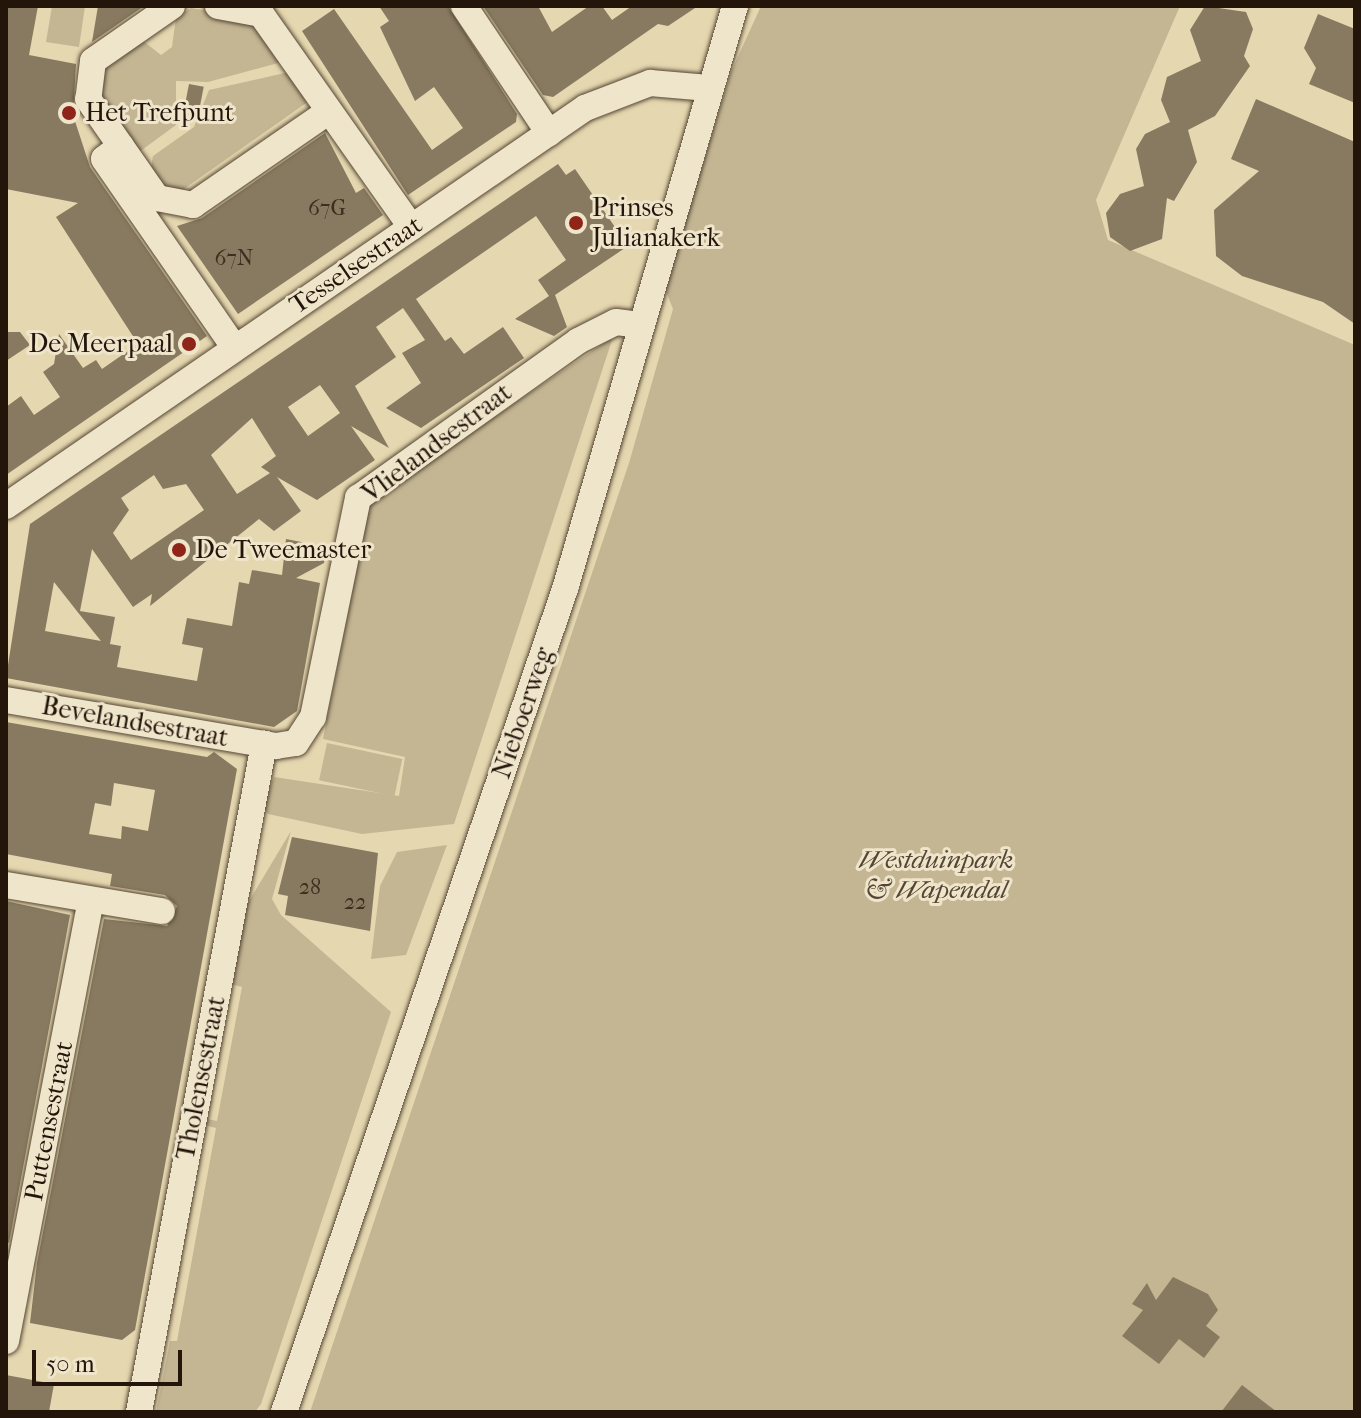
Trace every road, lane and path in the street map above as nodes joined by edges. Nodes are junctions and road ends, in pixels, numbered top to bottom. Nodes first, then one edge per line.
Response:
1 (172, 6) edge
2 (218, 6) edge
3 (464, 6) edge
4 (735, 6) edge
5 (709, 88) junction
6 (328, 112) junction
7 (549, 133) junction
8 (121, 146) junction
9 (411, 227) junction
10 (640, 325) junction
11 (235, 348) junction
12 (13, 501) edge
13 (6, 700) edge
14 (264, 744) junction
15 (6, 885) edge
16 (91, 901) junction
17 (162, 911) dead end
18 (7, 1341) edge
19 (139, 1412) edge
20 (284, 1412) edge

1 - 8 street
2 - 6 street
3 - 7 street
4 - 5 street, Nieboerweg
5 - 7 street, Tesselsestraat
5 - 10 street, Nieboerweg
6 - 8 street
6 - 9 street
7 - 9 street, Tesselsestraat
8 - 11 street
9 - 11 street, Tesselsestraat
10 - 14 street, Vlielandsestraat
10 - 20 street, Nieboerweg
11 - 12 street, Tesselsestraat
13 - 14 street, Bevelandsestraat
14 - 19 street, Tholensestraat
15 - 16 street
16 - 17 street
16 - 18 street, Puttensestraat

